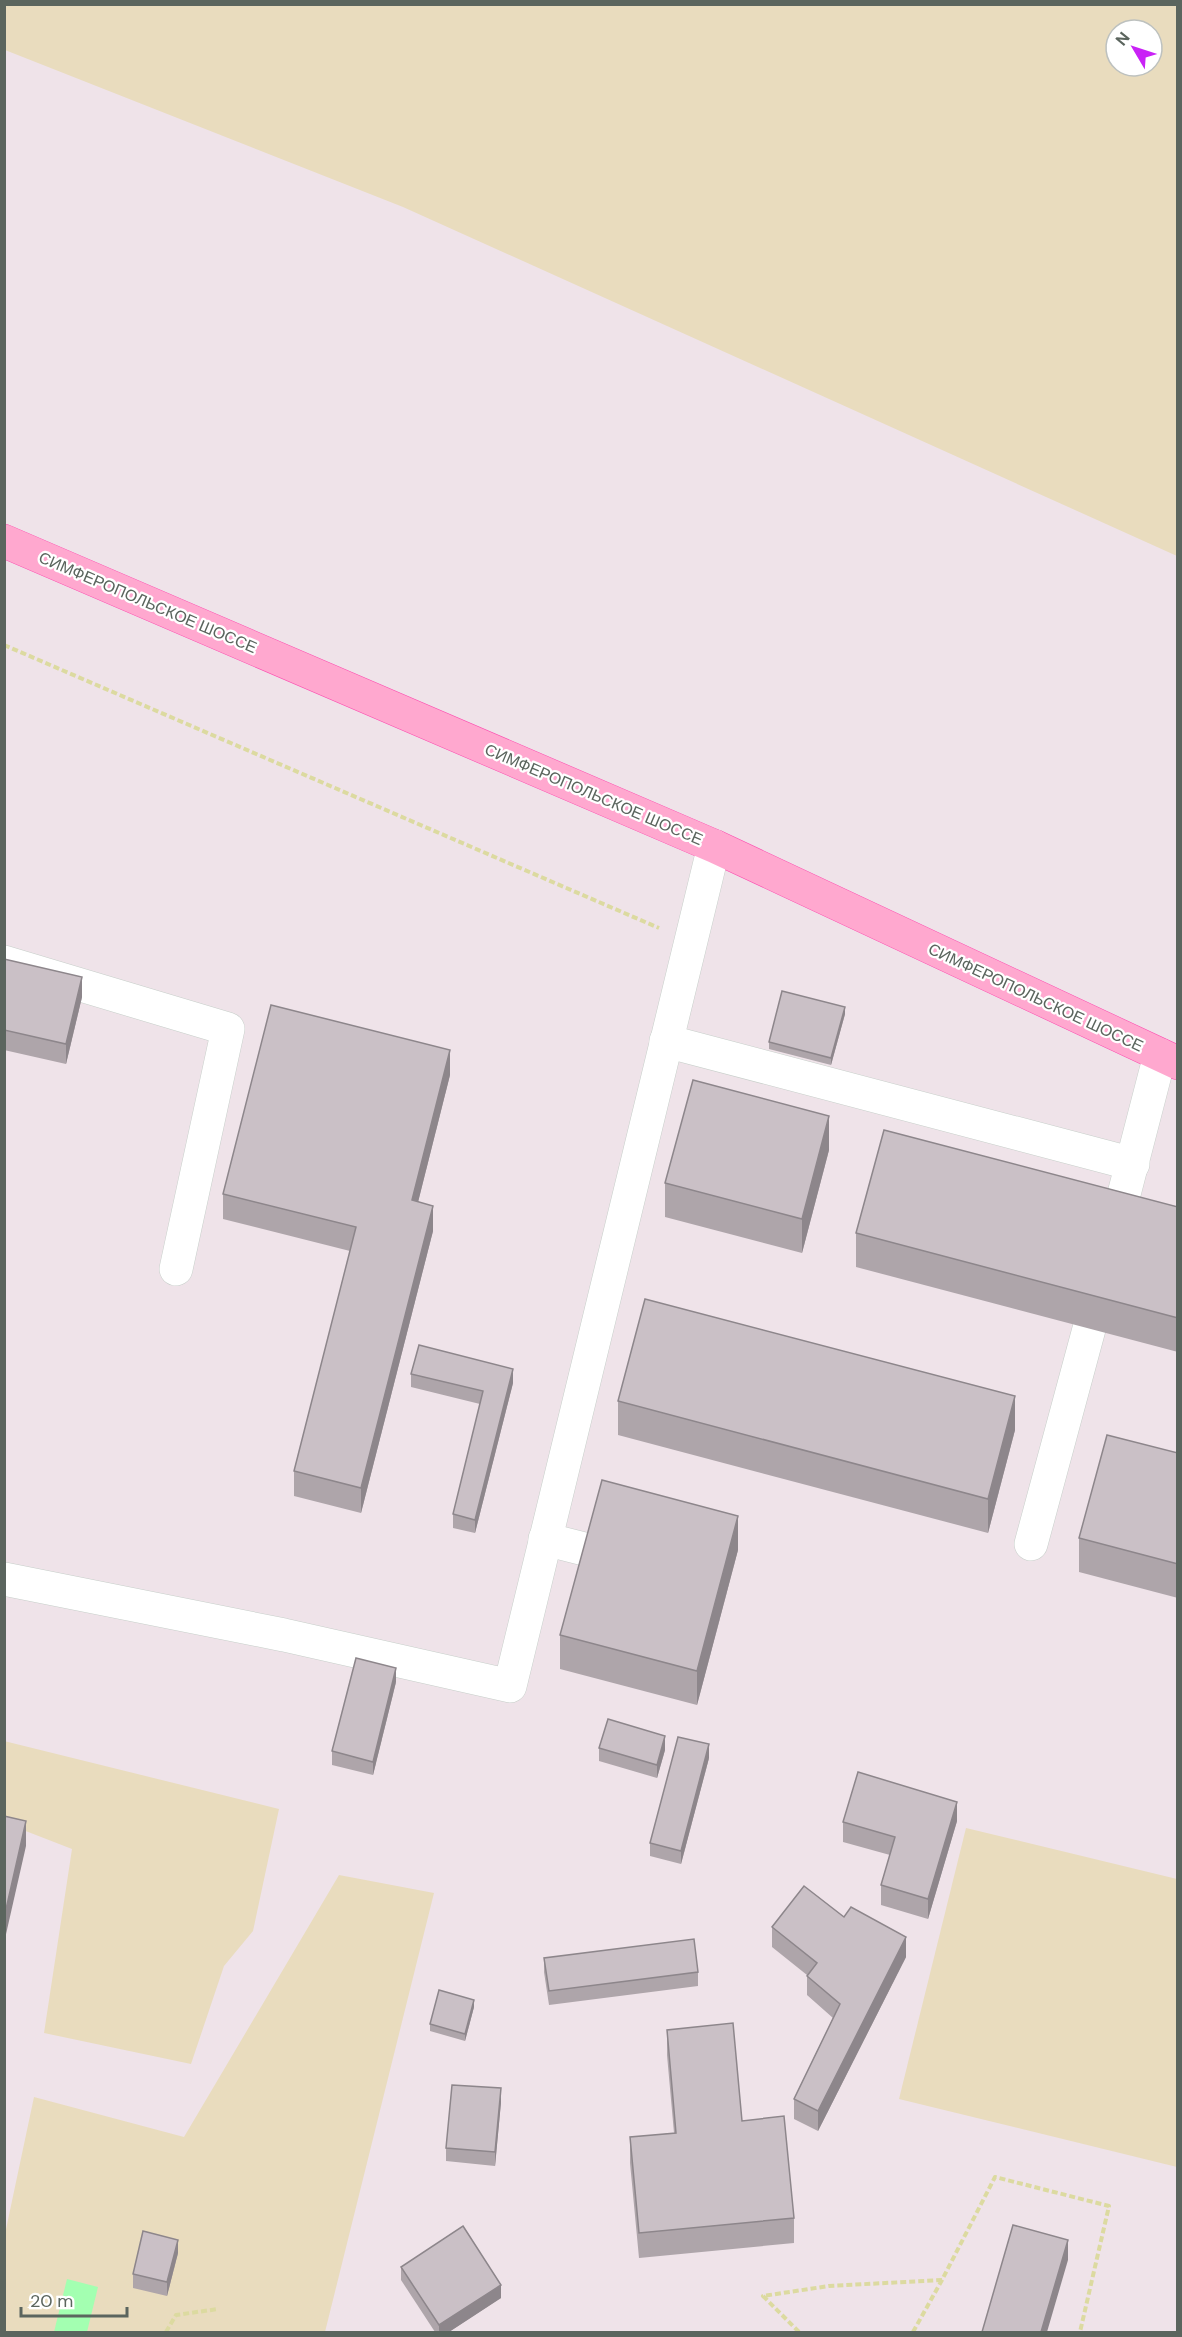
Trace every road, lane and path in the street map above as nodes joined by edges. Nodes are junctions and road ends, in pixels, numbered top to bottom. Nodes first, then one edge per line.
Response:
1 (4, 541) edge
2 (4, 645) edge
3 (714, 846) junction
4 (690, 941) junction
5 (4, 962) edge
6 (666, 1041) junction
7 (1169, 1059) edge
8 (1133, 1164) junction
9 (1116, 1225) edge
10 (176, 1269) dead end
11 (1089, 1329) edge
12 (545, 1539) junction
13 (1031, 1544) dead end
14 (592, 1551) edge
15 (4, 1579) edge
16 (942, 2280) junction
17 (218, 2309) dead end
18 (166, 2332) edge
19 (799, 2332) edge
20 (913, 2332) edge
21 (1080, 2332) edge

1 - 3 main road, СИМФЕРОПОЛЬСКОЕ ШОССЕ
2 - 4 path
3 - 4 lane
3 - 7 main road, СИМФЕРОПОЛЬСКОЕ ШОССЕ
4 - 6 lane
5 - 10 lane
6 - 8 lane
6 - 12 lane
7 - 8 lane
8 - 9 lane
11 - 13 lane
12 - 14 lane
12 - 15 lane
16 - 19 path
16 - 20 path
16 - 21 path
17 - 18 path

